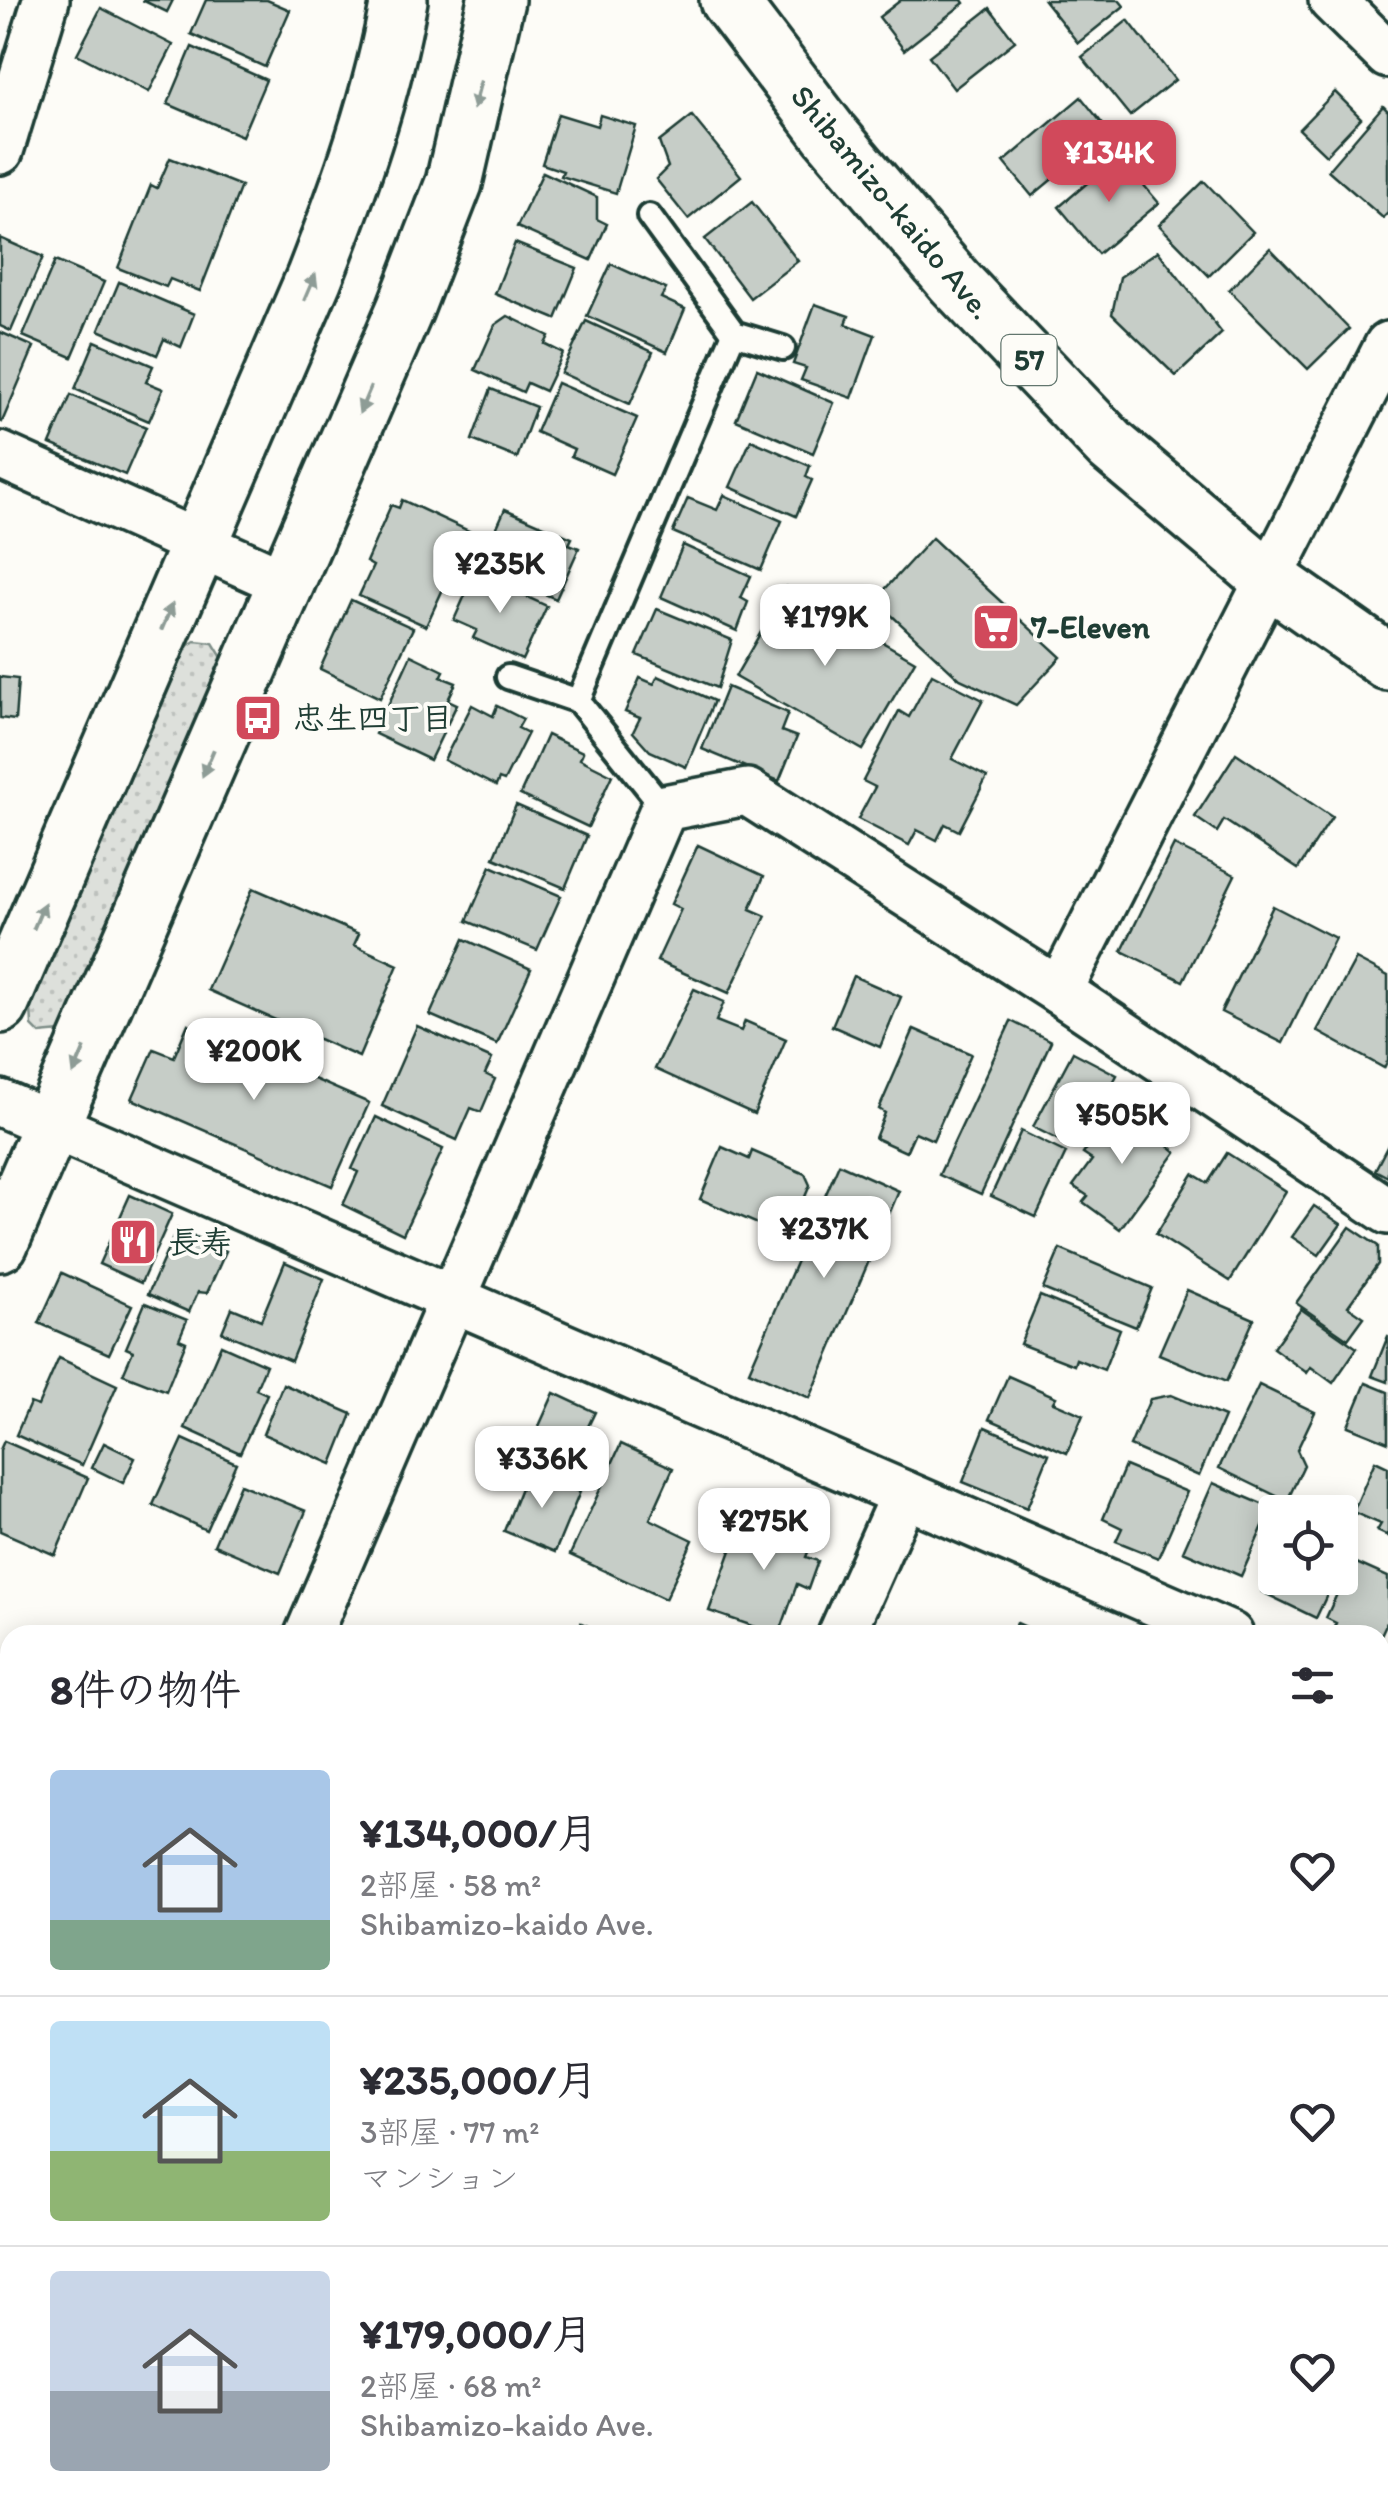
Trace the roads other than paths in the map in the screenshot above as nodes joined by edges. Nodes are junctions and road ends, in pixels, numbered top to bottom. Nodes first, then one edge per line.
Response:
1 (46, 0) edge
2 (399, 0) edge
3 (496, 0) edge
4 (728, 0) edge
5 (1332, 0) edge
6 (1388, 55) edge
7 (0, 151) edge
8 (649, 216) dead end
9 (734, 332) junction
10 (1388, 345) edge
11 (783, 348) dead end
12 (0, 455) edge
13 (200, 542) junction
14 (1268, 578) junction
15 (286, 583) junction
16 (1388, 662) edge
17 (508, 678) dead end
18 (578, 701) junction
19 (664, 808) junction
20 (1059, 991) junction
21 (0, 1005) edge
22 (0, 1103) edge
23 (51, 1125) junction
24 (1388, 1211) edge
25 (0, 1243) edge
26 (451, 1297) junction
27 (904, 1494) junction
28 (312, 1625) edge
29 (845, 1625) edge
30 (1207, 1625) edge

1 - 7 street
13 -> 2 street
3 -> 15 street
4 - 14 street, Shibamizo-kaido Ave. / 57
5 - 6 street
8 - 9 lane
9 - 11 lane
9 - 18 lane
10 - 14 street
12 - 13 street
13 - 15 street
21 -> 13 street
14 - 16 street, Shibamizo-kaido Ave. / 57
14 - 20 street
15 -> 23 street
17 - 18 lane
18 - 19 lane
19 - 20 street
19 - 26 street
20 - 24 street
22 - 23 street
23 - 25 street
23 - 26 street
26 - 27 street
26 - 28 street
27 - 29 street
27 - 30 street

